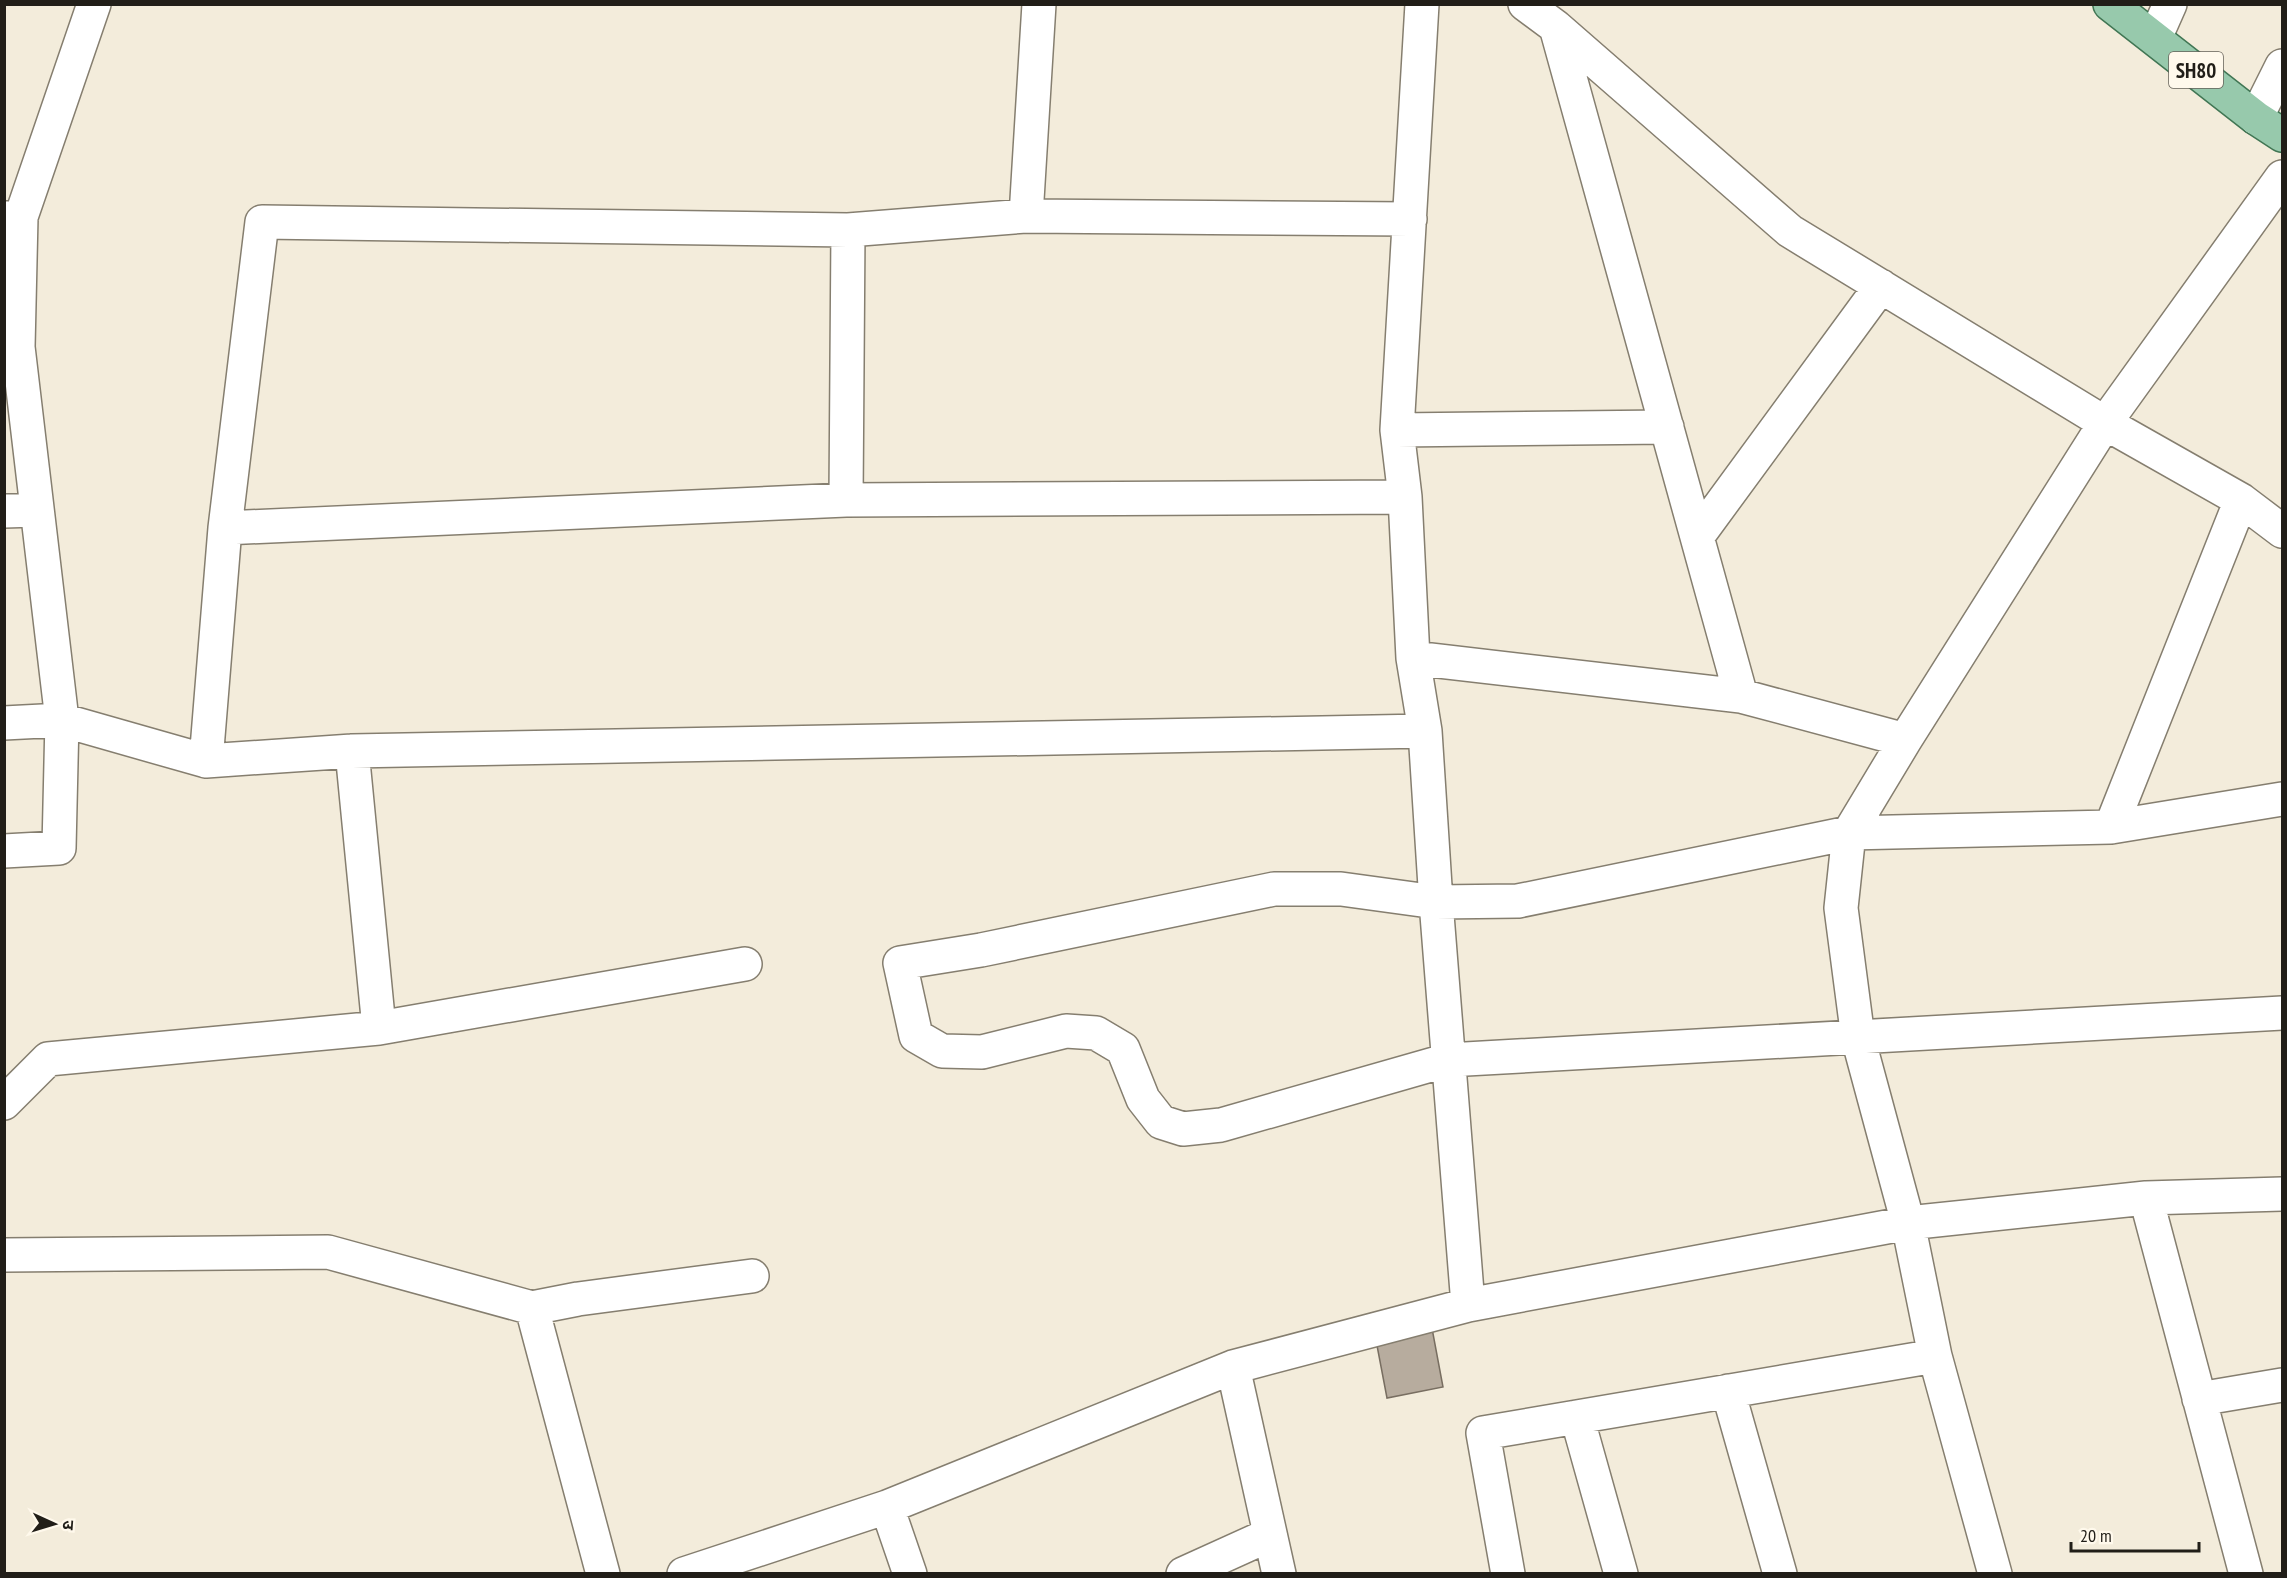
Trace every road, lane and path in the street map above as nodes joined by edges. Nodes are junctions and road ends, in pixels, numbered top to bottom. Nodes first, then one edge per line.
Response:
1 (94, 4) edge
2 (1422, 4) edge
3 (1525, 4) edge
4 (2110, 4) edge
5 (2170, 4) edge
6 (1036, 5) edge
7 (1556, 27) junction
8 (2155, 38) junction
9 (2283, 66) edge
10 (2270, 126) edge
11 (2283, 177) edge
12 (1026, 216) junction
13 (13, 217) edge
14 (1410, 219) junction
15 (848, 230) junction
16 (1881, 286) junction
17 (11, 347) edge
18 (2105, 423) junction
19 (1667, 427) junction
20 (1397, 430) junction
21 (1406, 497) junction
22 (846, 500) junction
23 (2241, 500) junction
24 (20, 511) edge
25 (225, 528) junction
26 (2283, 531) edge
27 (1697, 537) junction
28 (1413, 658) junction
29 (1741, 696) junction
30 (62, 720) junction
31 (4, 723) edge
32 (1425, 731) junction
33 (1905, 740) junction
34 (352, 751) junction
35 (206, 761) junction
36 (2283, 798) edge
37 (2111, 826) junction
38 (1849, 833) junction
39 (4, 851) edge
40 (1436, 902) junction
41 (745, 964) dead end
42 (2283, 1013) edge
43 (379, 1028) junction
44 (1858, 1038) junction
45 (1448, 1060) junction
46 (4, 1103) edge
47 (2283, 1194) edge
48 (2146, 1198) junction
49 (1908, 1223) junction
50 (4, 1255) edge
51 (752, 1276) dead end
52 (1468, 1305) junction
53 (532, 1308) junction
54 (1935, 1356) junction
55 (1233, 1367) junction
56 (2283, 1385) edge
57 (1728, 1391) junction
58 (2199, 1399) junction
59 (1577, 1417) junction
60 (887, 1507) junction
61 (1269, 1535) junction
62 (603, 1574) edge
63 (684, 1574) edge
64 (910, 1574) edge
65 (1183, 1574) edge
66 (1279, 1574) edge
67 (1508, 1574) edge
68 (1621, 1574) edge
69 (1780, 1574) edge
70 (1995, 1574) edge
71 (2246, 1574) edge

1 - 13 street
2 - 14 street
3 - 7 street
4 - 8 main road, SH80
5 - 8 street
6 - 12 street
7 - 16 street
7 - 19 street
8 - 10 main road, SH80
9 - 10 street
11 - 18 street
12 - 14 street
12 - 15 street
13 - 17 street
14 - 20 street
15 - 22 street
15 - 25 street
16 - 18 street
16 - 27 street
17 - 24 street
18 - 23 street
18 - 33 street
19 - 20 street
19 - 27 street
20 - 21 street
21 - 22 street
21 - 28 street
22 - 25 street
23 - 26 street
23 - 37 street
24 - 30 street
25 - 35 street
27 - 29 street
28 - 29 street
28 - 32 street
29 - 33 street
30 - 31 street
30 - 35 street
30 - 39 street
32 - 34 street
32 - 40 street
33 - 38 street
34 - 35 street
34 - 43 street
36 - 37 street
37 - 38 street
38 - 40 street
38 - 44 street
40 - 45 street
40 - 45 street
41 - 43 street
42 - 44 street
43 - 46 street
44 - 45 street
44 - 49 street
45 - 52 street
47 - 48 street
48 - 49 street
48 - 58 street
49 - 52 street
49 - 54 street
50 - 53 street
51 - 53 street
52 - 55 street
53 - 62 street
54 - 57 street
54 - 70 street
55 - 60 street
55 - 61 street
56 - 58 street
57 - 59 street
57 - 69 street
58 - 71 street
59 - 67 street
59 - 68 street
60 - 63 street
60 - 64 street
61 - 65 street
61 - 66 street

